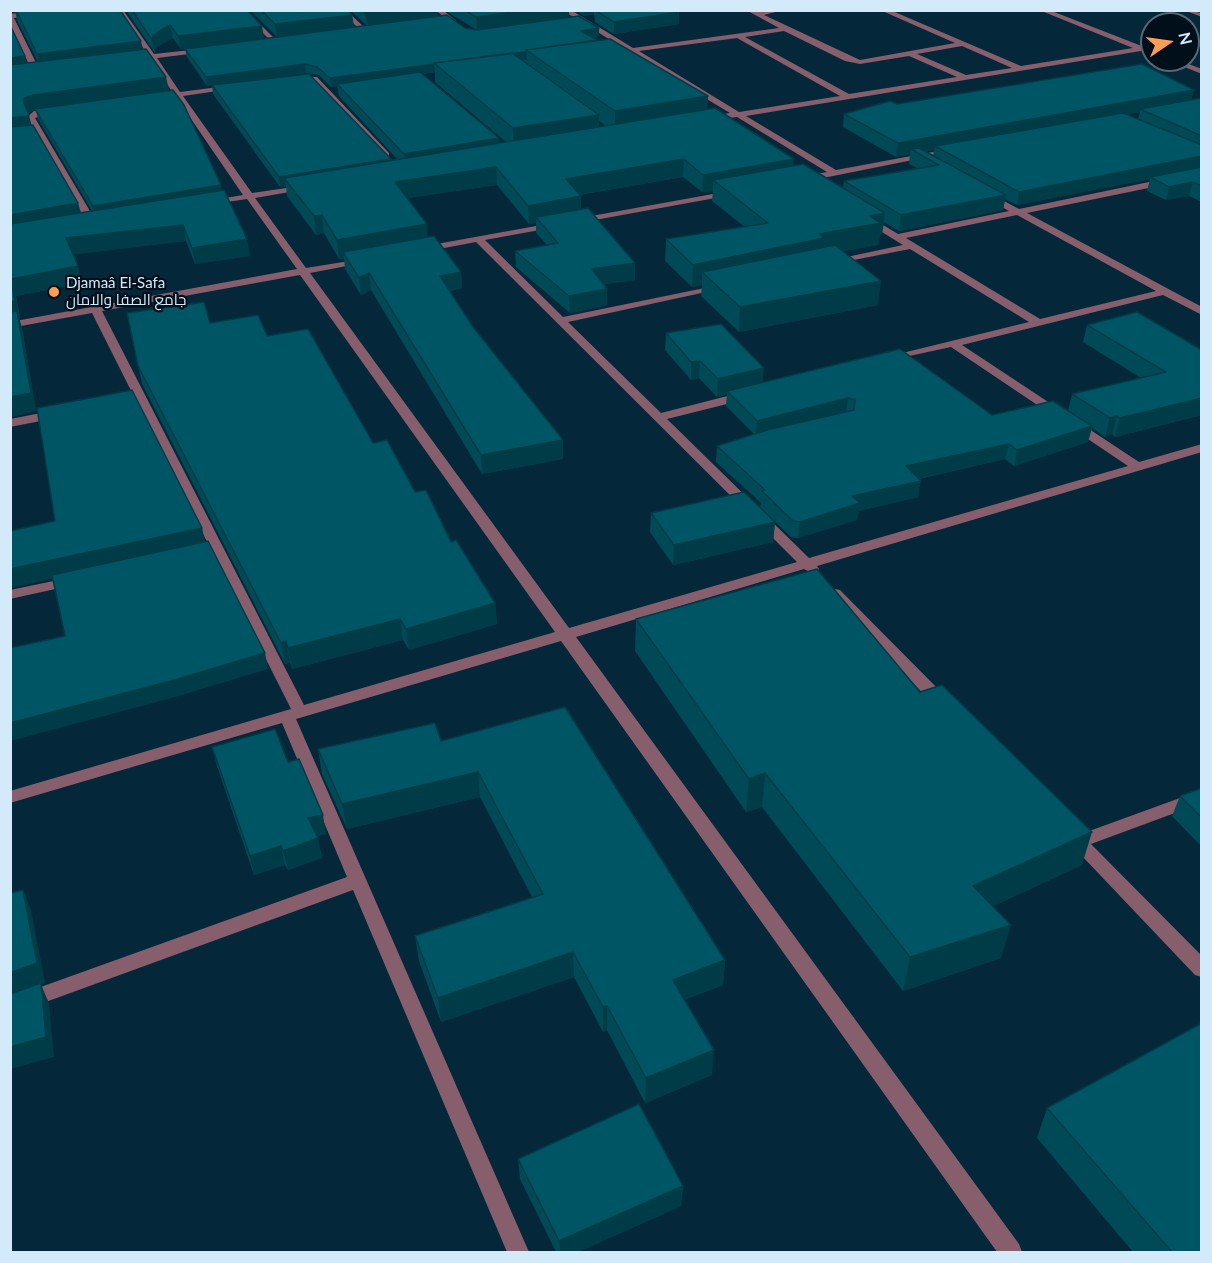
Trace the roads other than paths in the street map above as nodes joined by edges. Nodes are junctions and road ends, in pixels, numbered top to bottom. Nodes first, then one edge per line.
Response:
1 (62, 10) edge
2 (119, 10) edge
3 (242, 10) edge
4 (341, 10) edge
5 (438, 10) edge
6 (565, 10) edge
7 (749, 10) edge
8 (780, 10) edge
9 (883, 10) edge
10 (1042, 10) edge
11 (1188, 10) edge
12 (757, 14) junction
13 (1202, 15) edge
14 (591, 19) dead end
15 (450, 20) junction
16 (580, 20) junction
17 (439, 21) edge
18 (569, 22) edge
19 (375, 29) edge
20 (784, 29) junction
21 (364, 30) junction
22 (353, 32) edge
23 (469, 33) edge
24 (739, 36) junction
25 (286, 40) edge
26 (275, 42) junction
27 (264, 43) edge
28 (962, 44) junction
29 (1140, 48) edge
30 (219, 49) edge
31 (1140, 49) edge
32 (634, 50) junction
33 (909, 53) junction
34 (599, 55) edge
35 (152, 57) junction
36 (129, 60) edge
37 (1019, 68) junction
38 (48, 71) edge
39 (37, 73) junction
40 (28, 74) edge
41 (964, 77) junction
42 (282, 80) edge
43 (237, 86) edge
44 (339, 91) edge
45 (328, 92) junction
46 (180, 93) junction
47 (157, 96) edge
48 (846, 96) junction
49 (68, 107) edge
50 (738, 114) junction
51 (703, 120) edge
52 (41, 134) junction
53 (31, 135) edge
54 (964, 149) edge
55 (919, 158) junction
56 (393, 162) edge
57 (938, 168) edge
58 (835, 173) junction
59 (1202, 174) edge
60 (804, 179) junction
61 (792, 181) edge
62 (319, 184) edge
63 (746, 190) edge
64 (978, 190) edge
65 (822, 191) edge
66 (249, 196) junction
67 (204, 204) edge
68 (1018, 212) junction
69 (860, 214) edge
70 (103, 221) edge
71 (92, 223) junction
72 (80, 225) edge
73 (897, 237) junction
74 (478, 239) junction
75 (911, 246) junction
76 (408, 252) edge
77 (373, 258) edge
78 (818, 266) edge
79 (303, 271) junction
80 (736, 283) edge
81 (1164, 292) junction
82 (96, 310) junction
83 (1202, 312) edge
84 (562, 320) junction
85 (1039, 323) junction
86 (10, 325) edge
87 (953, 344) junction
88 (874, 363) edge
89 (761, 391) edge
90 (69, 411) edge
91 (659, 417) junction
92 (10, 423) edge
93 (1202, 448) edge
94 (1138, 467) junction
95 (807, 564) junction
96 (91, 577) edge
97 (10, 595) edge
98 (564, 635) junction
99 (293, 714) junction
100 (955, 716) edge
101 (10, 796) edge
102 (1202, 796) edge
103 (1062, 825) edge
104 (1078, 842) junction
105 (357, 880) junction
106 (1202, 969) edge
107 (10, 1006) edge
108 (518, 1252) edge
109 (1011, 1252) edge

1 - 39 street
2 - 35 street
3 - 26 street
4 - 21 street
5 - 15 street
6 - 16 street
7 - 12 street
8 - 12 street
9 - 28 street
10 - 29 street
11 - 13 street
12 - 20 street
14 - 16 street
15 - 17 street
15 - 23 street
16 - 18 street
16 - 32 street
19 - 21 street
20 - 24 street
20 - 33 street
21 - 22 street
24 - 32 street
24 - 48 street
25 - 26 street
26 - 27 street
28 - 33 street
28 - 37 street
30 - 35 street
31 - 37 street
32 - 34 street
32 - 50 street
33 - 41 street
35 - 36 street
35 - 46 street
37 - 41 street
38 - 39 street
39 - 40 street
41 - 48 street
42 - 45 street
43 - 46 street
44 - 45 street
45 - 56 street
46 - 47 street
46 - 66 street
48 - 50 street
49 - 52 street
50 - 51 street
50 - 58 street
52 - 53 street
52 - 71 street
54 - 55 street
55 - 57 street
55 - 58 street
58 - 60 street
59 - 68 street
60 - 61 street
60 - 65 street
62 - 66 street
63 - 74 street
64 - 68 street
66 - 67 street
66 - 79 street
68 - 73 street
68 - 81 street
69 - 73 street
70 - 71 street
71 - 72 street
73 - 75 street
74 - 76 street
74 - 84 street
75 - 78 street
75 - 85 street
77 - 79 street
79 - 82 street
79 - 98 street
80 - 84 street
81 - 83 street
81 - 85 street
82 - 86 street
82 - 99 street
84 - 91 street
85 - 87 street
87 - 88 street
87 - 94 street
89 - 91 street
90 - 92 street
91 - 95 street
93 - 94 street
94 - 95 street
95 - 98 street
95 - 100 street
96 - 97 street
98 - 99 street
98 - 109 street
99 - 101 street
99 - 105 street
102 - 104 street
103 - 104 street
104 - 106 street
105 - 107 street
105 - 108 street

